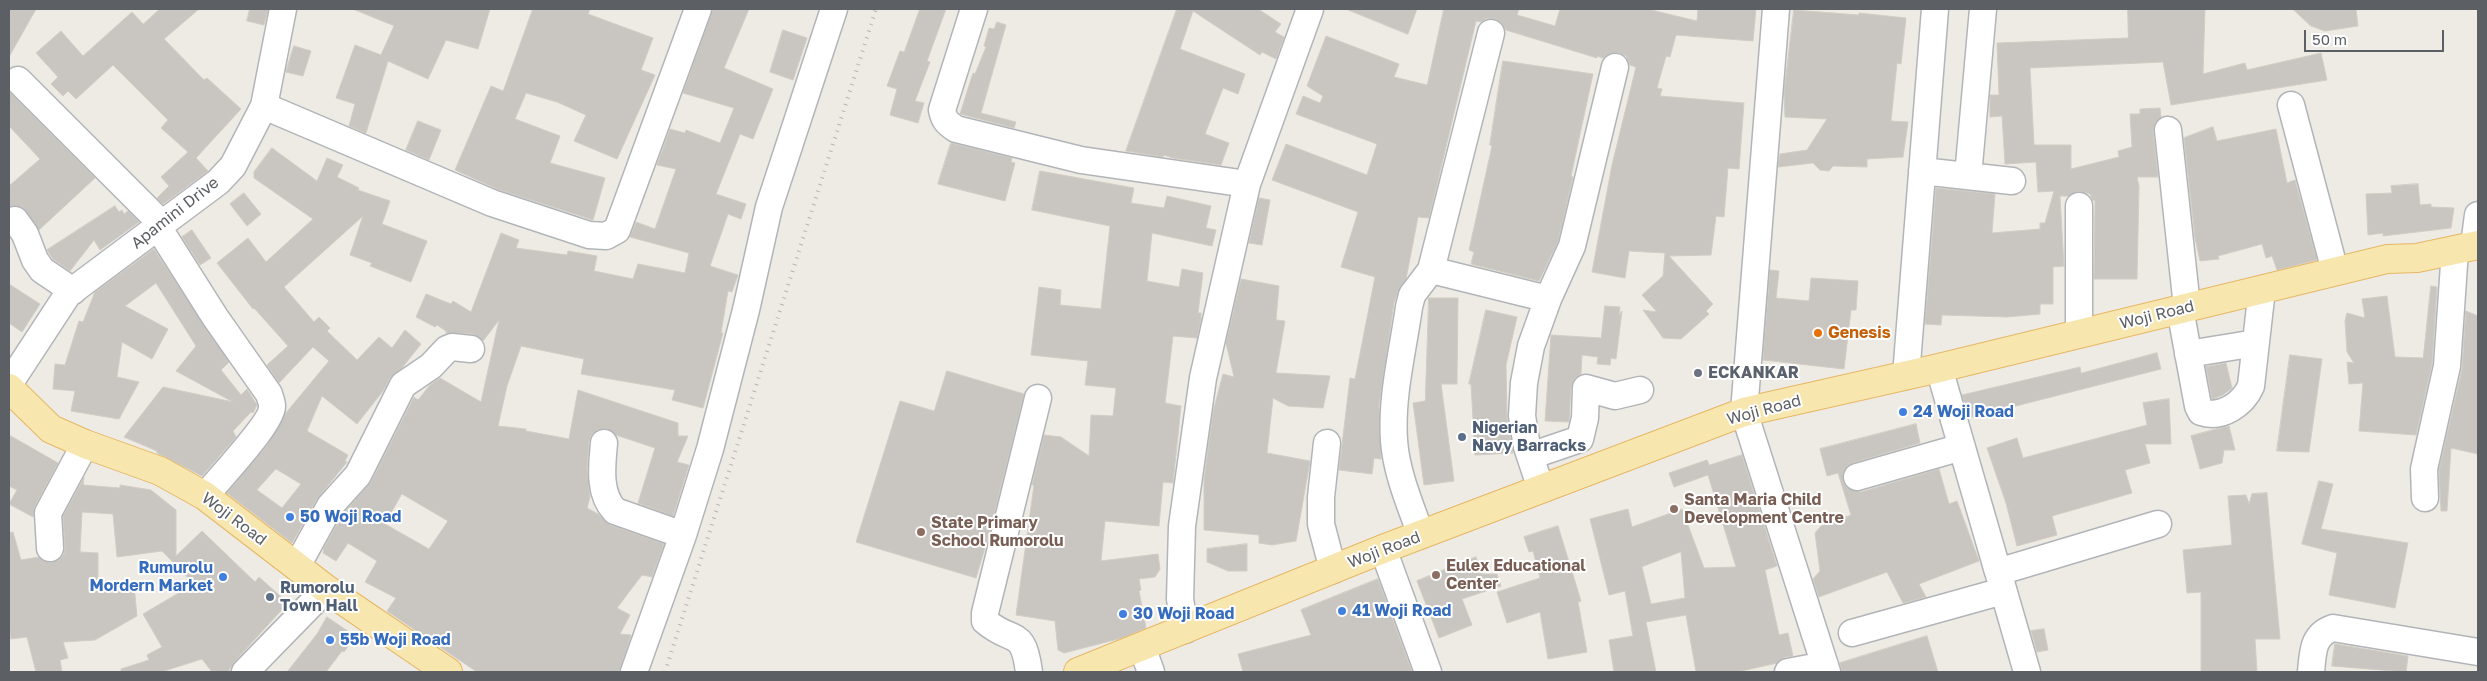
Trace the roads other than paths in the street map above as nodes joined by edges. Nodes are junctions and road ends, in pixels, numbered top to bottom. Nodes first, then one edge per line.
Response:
1 (283, 9) edge
2 (698, 9) edge
3 (834, 9) edge
4 (974, 9) edge
5 (1310, 9) edge
6 (1776, 9) edge
7 (1935, 9) edge
8 (1983, 9) edge
9 (1491, 33) dead end
10 (1615, 67) dead end
11 (18, 80) dead end
12 (2291, 105) dead end
13 (264, 106) junction
14 (2168, 130) dead end
15 (1922, 171) junction
16 (1968, 176) junction
17 (2012, 181) dead end
18 (1246, 184) junction
19 (2079, 206) dead end
20 (2478, 215) edge
21 (15, 220) dead end
22 (160, 226) junction
23 (2469, 247) edge
24 (1431, 270) junction
25 (2335, 271) junction
26 (2262, 289) junction
27 (73, 291) junction
28 (1548, 298) junction
29 (2184, 308) junction
30 (2079, 334) junction
31 (2256, 343) junction
32 (471, 349) dead end
33 (2188, 354) junction
34 (1939, 368) junction
35 (1906, 376) junction
36 (9, 384) edge
37 (9, 388) edge
38 (1640, 390) dead end
39 (1038, 398) dead end
40 (1744, 412) junction
41 (604, 443) dead end
42 (1327, 443) dead end
43 (85, 444) junction
44 (1962, 447) junction
45 (1530, 456) junction
46 (1857, 477) dead end
47 (1541, 489) junction
48 (205, 496) junction
49 (2426, 498) dead end
50 (2158, 524) dead end
51 (683, 535) junction
52 (1420, 535) junction
53 (50, 548) dead end
54 (1383, 549) junction
55 (297, 566) junction
56 (1333, 570) junction
57 (2000, 581) junction
58 (326, 589) junction
59 (1185, 630) junction
60 (1852, 633) dead end
61 (1142, 647) junction
62 (2478, 652) edge
63 (1826, 668) edge
64 (245, 672) edge
65 (448, 672) edge
66 (634, 672) edge
67 (1029, 672) edge
68 (1078, 672) edge
69 (1151, 672) edge
70 (1428, 672) edge
71 (1788, 672) edge
72 (2027, 672) edge
73 (2311, 672) edge

1 - 13 street, Apamini Drive
2 - 13 street
3 - 51 street
4 - 18 street
5 - 18 street
6 - 40 street
7 - 15 street
8 - 16 street
9 - 24 street
10 - 28 street
11 - 22 street
12 - 25 street
13 - 22 street, Apamini Drive
14 - 29 street
15 - 16 street
15 - 35 street
16 - 17 street
18 - 59 street
19 - 30 street
20 - 23 street
21 - 27 street
22 - 27 street, Apamini Drive
22 - 48 street
23 - 25 main road, Woji Road
23 - 49 street
24 - 28 street
24 - 52 street
25 - 26 main road, Woji Road
26 - 29 main road, Woji Road
26 - 31 street
27 - 36 street, Apamini Drive
28 - 45 street
29 - 30 main road, Woji Road
29 - 33 street
30 - 34 main road, Woji Road
31 - 33 street
31 - 33 street
32 - 55 street
34 - 35 main road, Woji Road
34 - 44 street
35 - 40 main road, Woji Road
37 - 43 main road, Woji Road
38 - 45 street
39 - 67 street
40 - 47 main road, Woji Road
40 - 63 street
41 - 51 street
42 - 56 street
43 - 48 main road, Woji Road
43 - 53 street
44 - 46 street
44 - 57 street
45 - 47 street
47 - 52 main road, Woji Road
48 - 55 main road, Woji Road
50 - 57 street
51 - 66 street
52 - 54 main road, Woji Road
54 - 56 main road, Woji Road
54 - 70 street
55 - 58 main road, Woji Road
56 - 59 main road, Woji Road
57 - 60 street
57 - 72 street
58 - 64 street
58 - 65 main road, Woji Road
59 - 61 main road, Woji Road
61 - 68 main road, Woji Road
61 - 69 street
62 - 73 street
63 - 71 street

